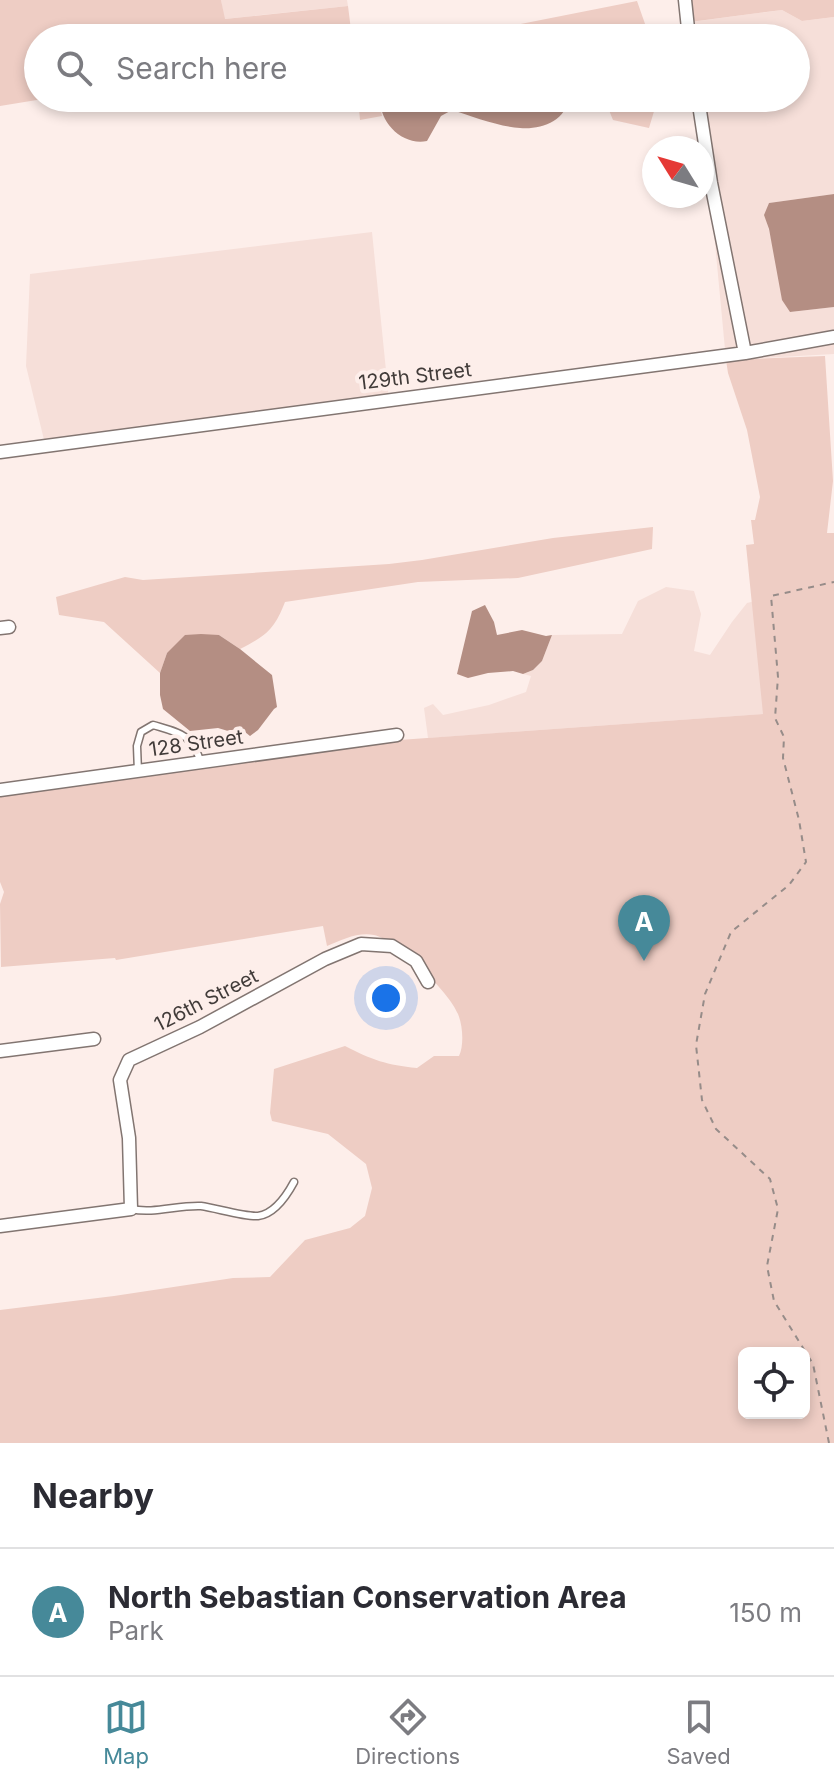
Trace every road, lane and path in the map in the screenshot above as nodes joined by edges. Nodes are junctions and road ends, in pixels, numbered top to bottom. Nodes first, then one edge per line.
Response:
1 (685, 0) edge
2 (688, 24) edge
3 (700, 112) edge
4 (834, 337) edge
5 (745, 353) junction
6 (0, 452) edge
7 (834, 582) edge
8 (397, 735) dead end
9 (201, 763) junction
10 (138, 772) junction
11 (0, 790) edge
12 (428, 982) dead end
13 (94, 1039) dead end
14 (0, 1051) edge
15 (294, 1182) dead end
16 (131, 1209) junction
17 (0, 1226) edge
18 (829, 1443) edge

1 - 2 street
3 - 5 street
4 - 5 street, 129th Street
5 - 6 street, 129th Street
7 - 18 path
8 - 9 street, 128 Street
9 - 10 street, 128 Street
9 - 10 lane
10 - 11 street, 128 Street
12 - 16 street, 126th Street
13 - 14 street
15 - 16 lane
16 - 17 street

